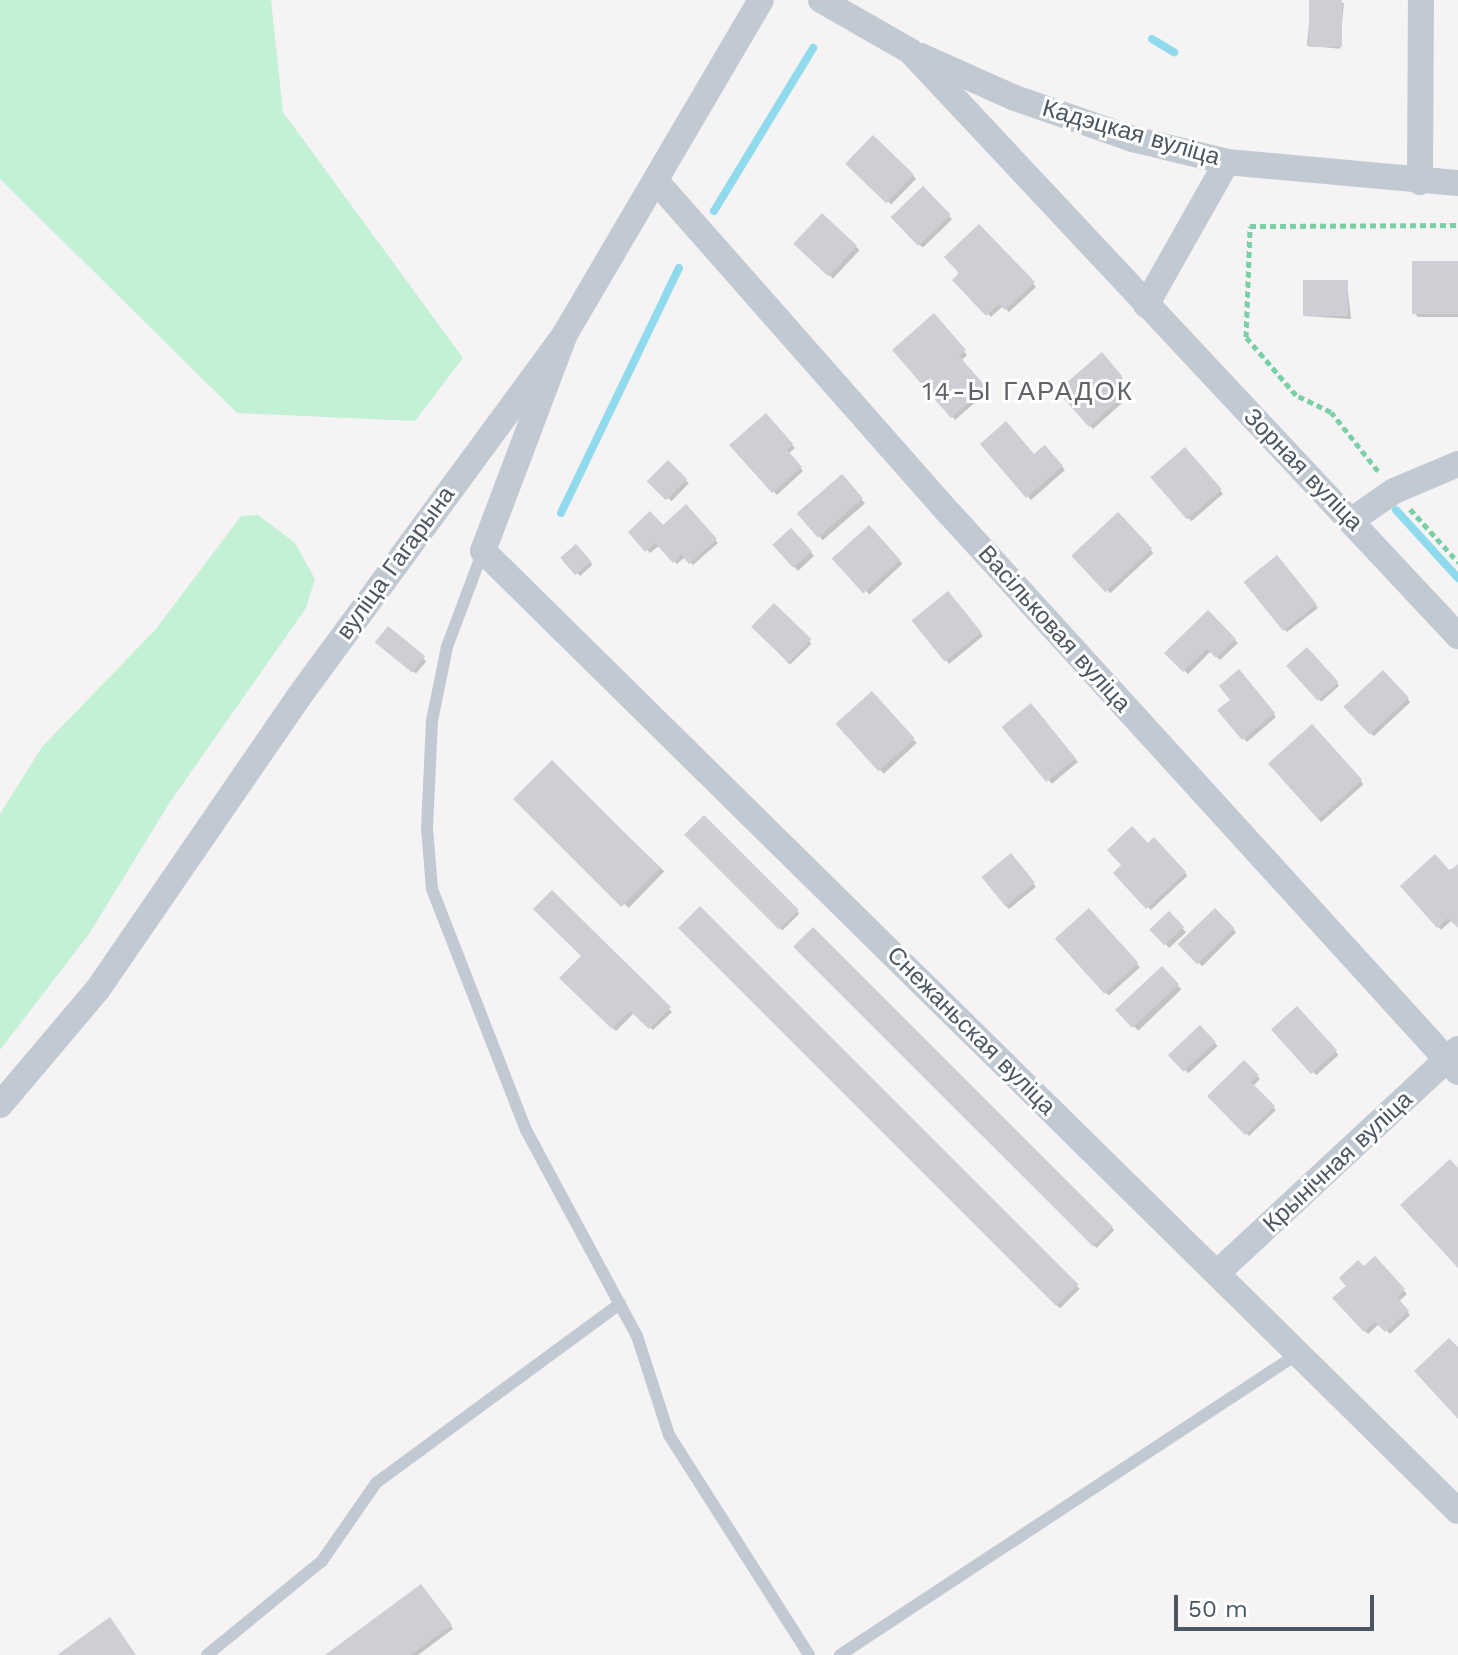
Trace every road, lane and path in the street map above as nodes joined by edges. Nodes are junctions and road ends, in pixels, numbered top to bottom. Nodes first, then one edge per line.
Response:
1 (761, 0) edge
2 (821, 0) edge
3 (1421, 0) edge
4 (910, 51) junction
5 (1227, 162) junction
6 (656, 181) junction
7 (1420, 182) junction
8 (1458, 183) edge
9 (1458, 225) edge
10 (1146, 305) junction
11 (565, 334) junction
12 (1458, 464) edge
13 (1394, 491) junction
14 (1352, 520) junction
15 (483, 551) junction
16 (1458, 562) edge
17 (1458, 636) edge
18 (1454, 1060) edge
19 (0, 1105) edge
20 (1217, 1273) junction
21 (620, 1304) junction
22 (1299, 1353) junction
23 (1458, 1511) edge
24 (207, 1655) edge
25 (809, 1655) edge
26 (840, 1655) edge

1 - 6 street, вуліца Гагарына
2 - 4 street, Зорная вуліца
3 - 7 street
4 - 5 street, Кадэцкая вуліца
4 - 10 street, Зорная вуліца
5 - 7 street, Кадэцкая вуліца
5 - 10 street
6 - 11 street, вуліца Гагарына
6 - 18 street, Васільковая вуліца
7 - 8 street, Кадэцкая вуліца
9 - 13 path
10 - 14 street, Зорная вуліца
11 - 15 street
11 - 19 street, вуліца Гагарына
12 - 13 street
13 - 14 street
13 - 16 path
14 - 17 street, Зорная вуліца
15 - 20 street, Снежаньская вуліца
15 - 21 lane
18 - 20 street, Крынічная вуліца
20 - 22 street, Снежаньская вуліца
21 - 24 lane
21 - 25 lane
22 - 23 street, Снежаньская вуліца
22 - 26 lane

